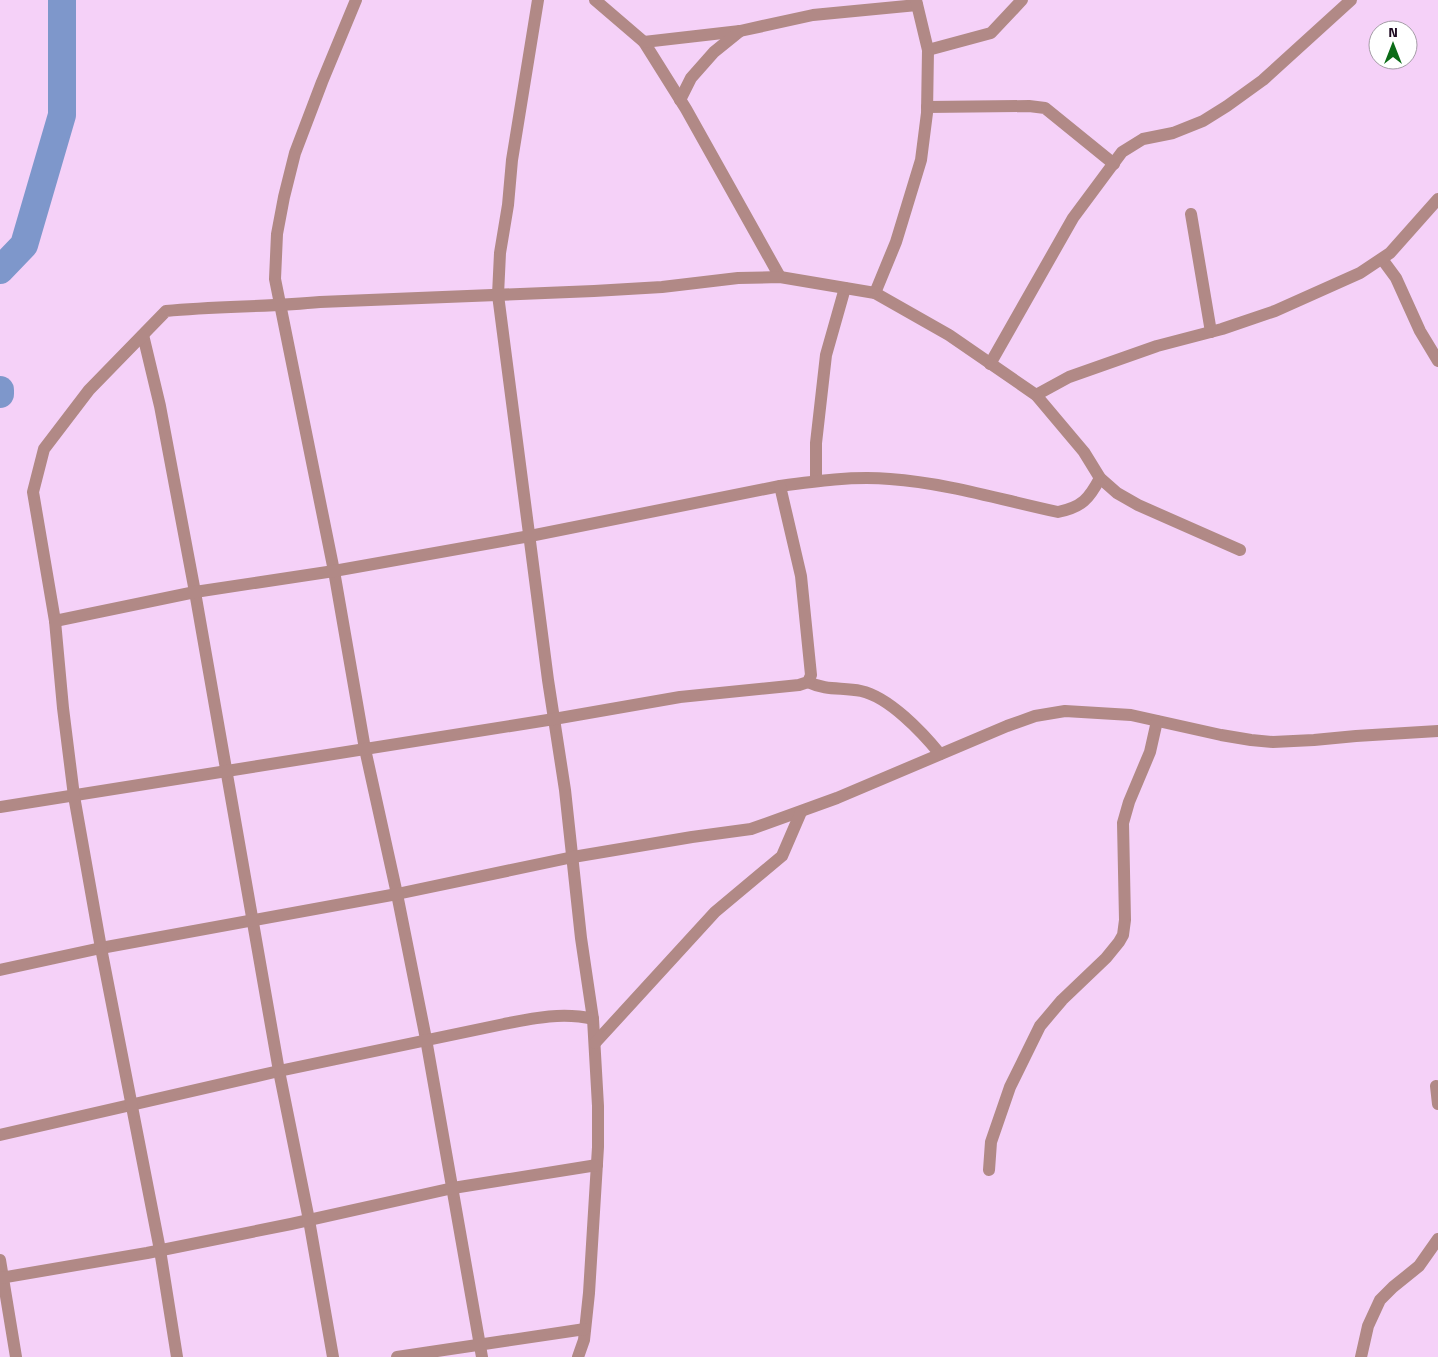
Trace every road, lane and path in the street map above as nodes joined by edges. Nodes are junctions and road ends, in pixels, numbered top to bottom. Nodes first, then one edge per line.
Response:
1 (356, 0) edge
2 (538, 0) edge
3 (595, 0) edge
4 (1022, 0) edge
5 (1351, 0) edge
6 (917, 2) edge
7 (740, 31) junction
8 (644, 42) junction
9 (928, 50) junction
10 (680, 100) junction
11 (927, 107) junction
12 (1114, 164) junction
13 (1438, 199) edge
14 (1192, 214) dead end
15 (1382, 259) junction
16 (780, 277) junction
17 (845, 288) junction
18 (875, 293) junction
19 (498, 295) junction
20 (280, 306) junction
21 (1210, 332) junction
22 (143, 335) junction
23 (1438, 360) edge
24 (990, 364) junction
25 (1036, 395) junction
26 (1100, 478) junction
27 (816, 481) junction
28 (780, 486) junction
29 (530, 536) junction
30 (1240, 550) dead end
31 (334, 571) junction
32 (195, 592) junction
33 (55, 621) junction
34 (808, 682) junction
35 (554, 719) junction
36 (1157, 721) junction
37 (1438, 731) edge
38 (365, 750) junction
39 (940, 754) junction
40 (226, 771) junction
41 (74, 796) junction
42 (0, 807) edge
43 (800, 812) junction
44 (573, 857) junction
45 (397, 894) junction
46 (254, 920) junction
47 (101, 948) junction
48 (0, 970) edge
49 (593, 1019) junction
50 (426, 1039) junction
51 (595, 1043) junction
52 (279, 1071) junction
53 (1436, 1086) dead end
54 (132, 1104) junction
55 (1438, 1104) edge
56 (0, 1135) edge
57 (597, 1165) junction
58 (989, 1170) dead end
59 (453, 1188) junction
60 (309, 1220) junction
61 (1438, 1239) edge
62 (160, 1250) junction
63 (0, 1260) edge
64 (2, 1278) edge
65 (585, 1329) junction
66 (480, 1351) edge
67 (16, 1357) edge
68 (176, 1357) edge
69 (333, 1357) edge
70 (396, 1357) edge
71 (578, 1357) edge
72 (1361, 1357) edge

1 - 20 street
2 - 19 street
3 - 8 street
4 - 9 street
5 - 12 street
6 - 7 street
6 - 9 street
7 - 8 street
7 - 10 street
8 - 10 street
9 - 11 street
10 - 16 street
11 - 12 street
11 - 18 street
12 - 24 street
13 - 15 street
14 - 21 street
15 - 21 street
15 - 23 street
16 - 17 street
16 - 19 street
17 - 18 street
17 - 27 street
18 - 24 street
19 - 20 street
19 - 29 street
20 - 22 street
20 - 31 street
21 - 25 street
22 - 32 street
22 - 33 street
24 - 25 street
25 - 26 street
26 - 27 street
26 - 30 street
27 - 28 street
28 - 29 street
28 - 34 street
29 - 31 street
29 - 35 street
31 - 32 street
31 - 38 street
32 - 33 street
32 - 40 street
33 - 41 street
34 - 35 street
34 - 39 street
35 - 38 street
35 - 44 street
36 - 37 street
36 - 39 street
36 - 58 street
38 - 40 street
38 - 45 street
39 - 43 street
40 - 41 street
40 - 46 street
41 - 42 street
41 - 47 street
43 - 44 street
43 - 51 street
44 - 45 street
44 - 49 street
45 - 46 street
45 - 50 street
46 - 47 street
46 - 52 street
47 - 48 street
47 - 54 street
49 - 50 street
49 - 51 street
50 - 52 street
50 - 59 street
51 - 57 street
52 - 54 street
52 - 60 street
53 - 55 street
54 - 56 street
54 - 62 street
57 - 59 street
57 - 65 street
59 - 60 street
59 - 66 street
60 - 62 street
60 - 69 street
61 - 72 street
62 - 64 street
62 - 68 street
63 - 64 street
64 - 67 street
65 - 66 street
65 - 71 street
66 - 70 street

